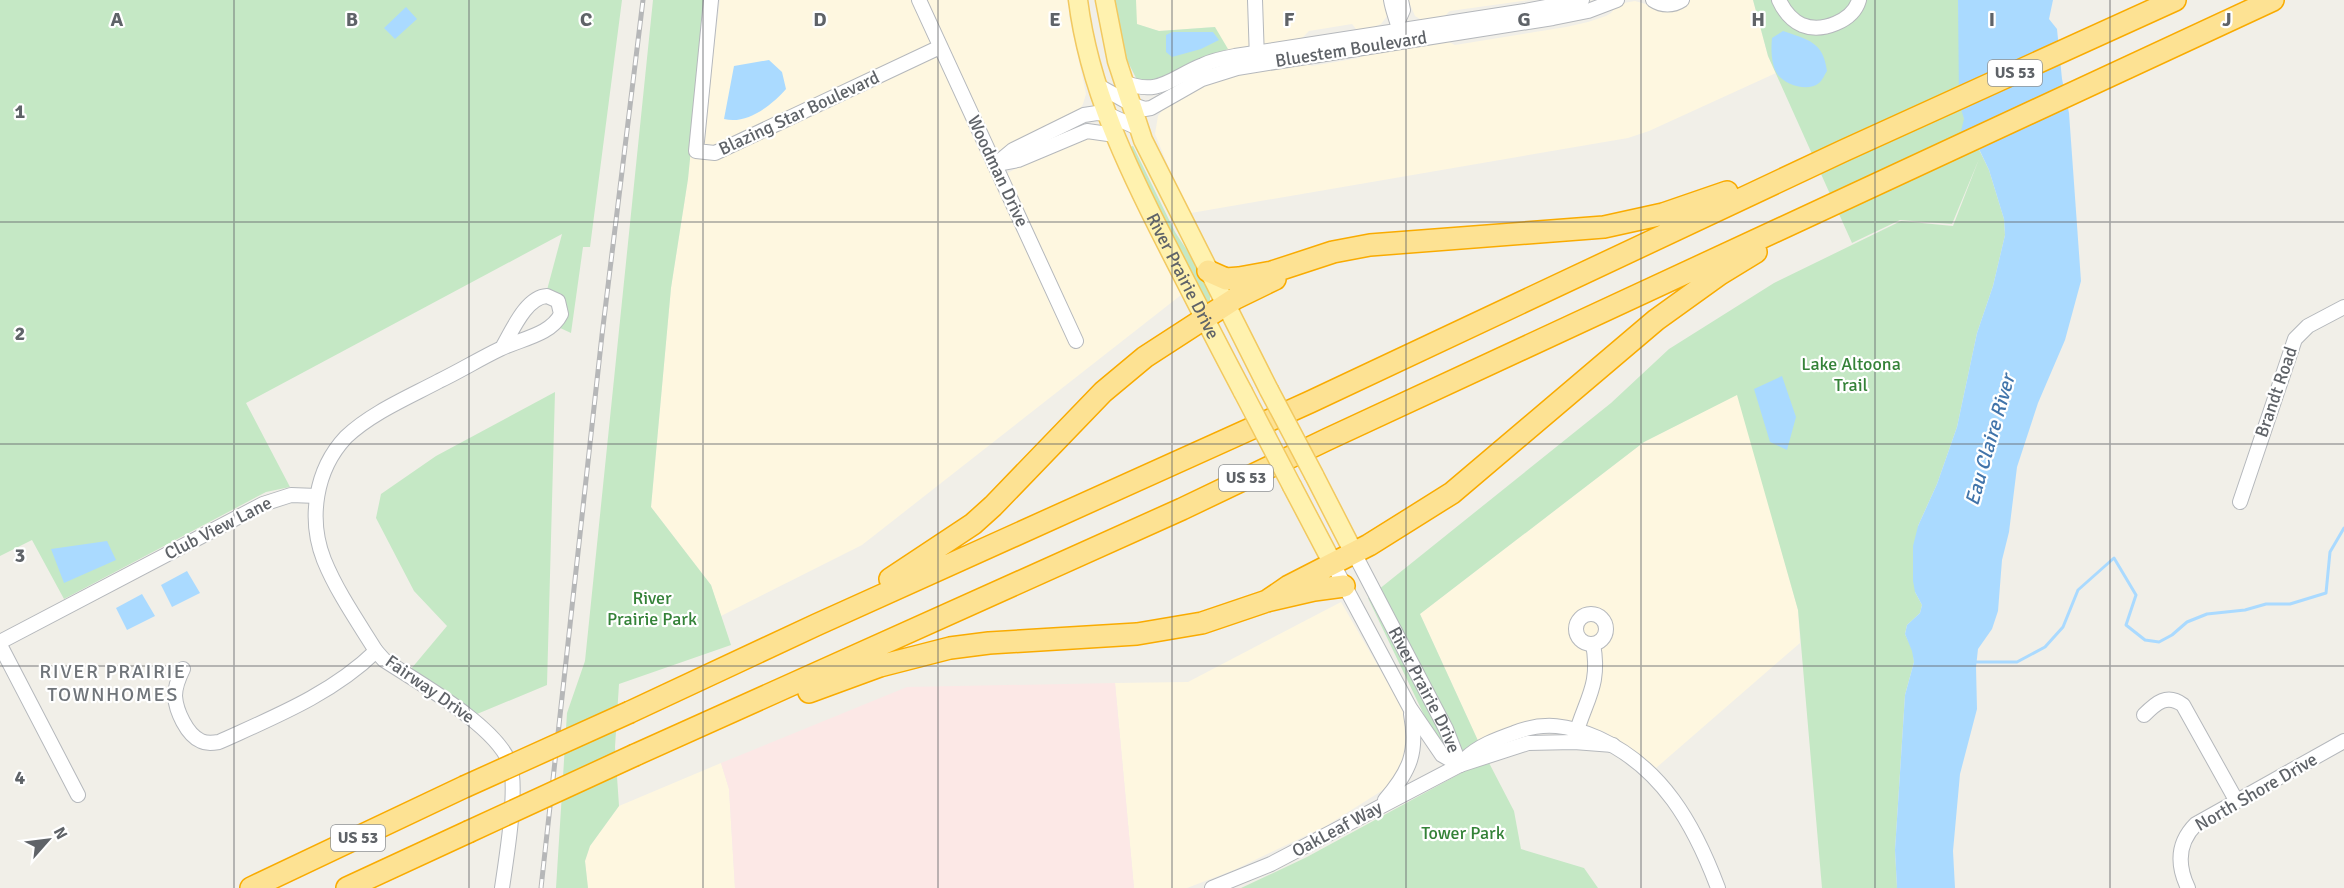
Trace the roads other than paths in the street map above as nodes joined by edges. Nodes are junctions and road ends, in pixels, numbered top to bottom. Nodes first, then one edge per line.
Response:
1 (711, 0) edge
2 (919, 0) edge
3 (1078, 0) edge
4 (1105, 0) edge
5 (1255, 0) edge
6 (1391, 0) edge
7 (1401, 0) edge
8 (1582, 0) edge
9 (1617, 0) edge
10 (1653, 0) edge
11 (1682, 0) edge
12 (1779, 0) edge
13 (1859, 0) edge
14 (2175, 0) edge
15 (2264, 4) edge
16 (1400, 31) junction
17 (940, 47) junction
18 (1257, 58) junction
19 (1124, 82) junction
20 (1097, 85) junction
21 (1131, 105) junction
22 (1107, 114) junction
23 (1138, 128) junction
24 (1115, 135) junction
25 (1848, 148) junction
26 (995, 165) junction
27 (1854, 193) junction
28 (1297, 264) junction
29 (1208, 271) junction
30 (1225, 305) junction
31 (2344, 308) edge
32 (1204, 318) junction
33 (1076, 341) dead end
34 (502, 348) dead end
35 (317, 496) junction
36 (2240, 502) dead end
37 (1354, 553) junction
38 (1333, 564) junction
39 (1344, 586) junction
40 (1267, 601) junction
41 (816, 625) junction
42 (0, 644) edge
43 (1593, 644) dead end
44 (376, 651) junction
45 (183, 669) dead end
46 (1410, 708) junction
47 (2144, 715) dead end
48 (714, 721) junction
49 (1576, 735) junction
50 (2344, 741) edge
51 (1460, 765) junction
52 (78, 795) dead end
53 (2236, 800) junction
54 (1380, 806) junction
55 (251, 888) edge
56 (347, 888) edge
57 (502, 888) edge
58 (1212, 888) edge
59 (1718, 888) edge
60 (2188, 888) edge

1 - 17 street, Blazing Star Boulevard
2 - 17 street, Woodman Drive
3 - 20 main road, River Prairie Drive
4 - 19 main road, River Prairie Drive
5 - 18 street
6 - 16 street
7 - 16 street
8 - 16 street, Bluestem Boulevard
9 - 16 street, Bluestem Boulevard
10 - 11 street
12 - 13 street
14 - 25 highway, US 53
15 - 27 highway, US 53
16 - 18 street, Bluestem Boulevard
17 - 26 street, Woodman Drive
18 - 19 street, Bluestem Boulevard
18 - 21 street, Bluestem Boulevard
19 - 21 main road, River Prairie Drive
20 - 21 street
20 - 22 main road, River Prairie Drive
21 - 23 main road, River Prairie Drive
22 - 23 street
22 - 24 main road, River Prairie Drive
22 - 26 street
23 - 29 main road, River Prairie Drive
24 - 26 street
24 - 32 main road, River Prairie Drive
25 - 28 highway
25 - 41 highway, US 53
26 - 33 street, Woodman Drive
27 - 37 highway
27 - 48 highway, US 53
28 - 29 highway
28 - 30 highway
29 - 30 main road, River Prairie Drive
30 - 32 highway
30 - 37 main road, River Prairie Drive, bridge
31 - 36 street, Brandt Road
32 - 38 main road, River Prairie Drive, bridge
32 - 41 highway
34 - 35 street
35 - 42 street, Club View Lane
35 - 44 street, Fairway Drive
37 - 38 highway
37 - 51 street, River Prairie Drive
38 - 39 street, River Prairie Drive
38 - 40 highway
39 - 40 highway
39 - 46 street, River Prairie Drive
40 - 48 highway
41 - 55 highway, US 53, bridge
42 - 52 street
43 - 49 street
44 - 45 street
44 - 57 street, Fairway Drive
46 - 51 street, River Prairie Drive
46 - 54 street
47 - 53 street
48 - 56 highway, US 53, bridge
49 - 51 street, OakLeaf Way
49 - 59 street, OakLeaf Way
50 - 53 street, North Shore Drive
51 - 54 street, OakLeaf Way
53 - 60 street, North Shore Drive
54 - 58 street, OakLeaf Way

